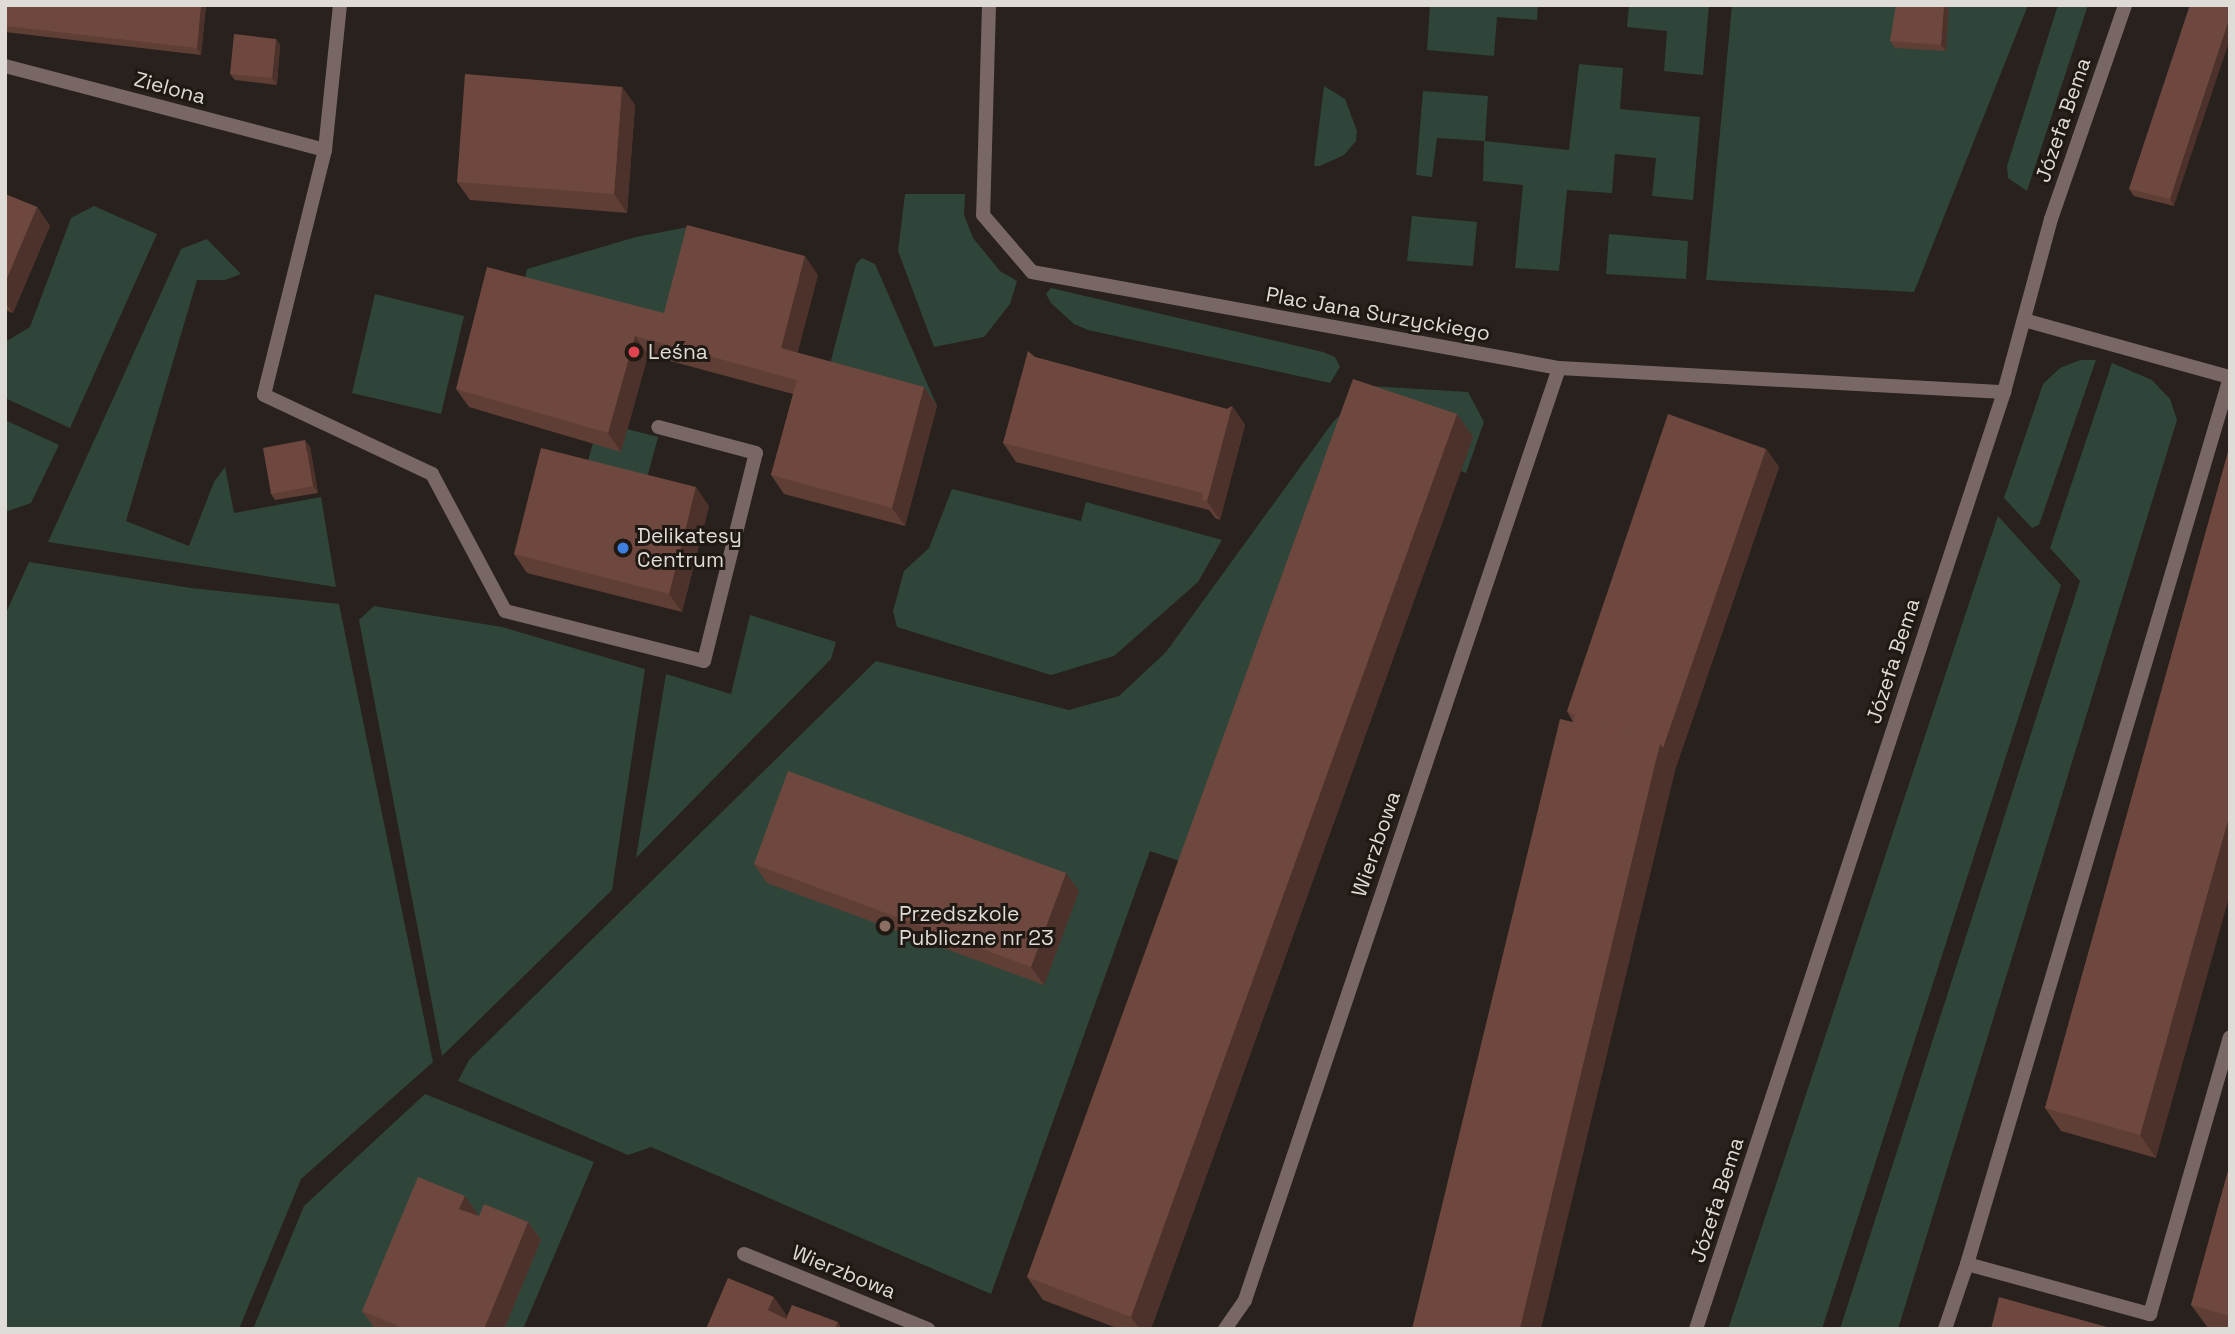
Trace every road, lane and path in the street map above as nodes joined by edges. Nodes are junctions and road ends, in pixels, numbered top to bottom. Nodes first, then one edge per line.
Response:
1 (341, 5) edge
2 (989, 5) edge
3 (2125, 5) edge
4 (5, 66) edge
5 (325, 150) junction
6 (2024, 320) junction
7 (1559, 368) junction
8 (2230, 377) edge
9 (2004, 392) junction
10 (658, 427) dead end
11 (2230, 1037) edge
12 (744, 1254) dead end
13 (1967, 1264) junction
14 (928, 1329) edge
15 (1225, 1329) edge
16 (1696, 1329) edge
17 (1945, 1329) edge

1 - 5 street
2 - 7 street, Plac Jana Surzyckiego
3 - 6 street, Józefa Bema
4 - 5 street, Zielona
5 - 10 street
6 - 8 street
6 - 9 street, Józefa Bema
7 - 9 street, Plac Jana Surzyckiego
7 - 15 street, Wierzbowa
8 - 13 street
9 - 16 street, Józefa Bema
11 - 13 street
12 - 14 street, Wierzbowa
13 - 17 street

